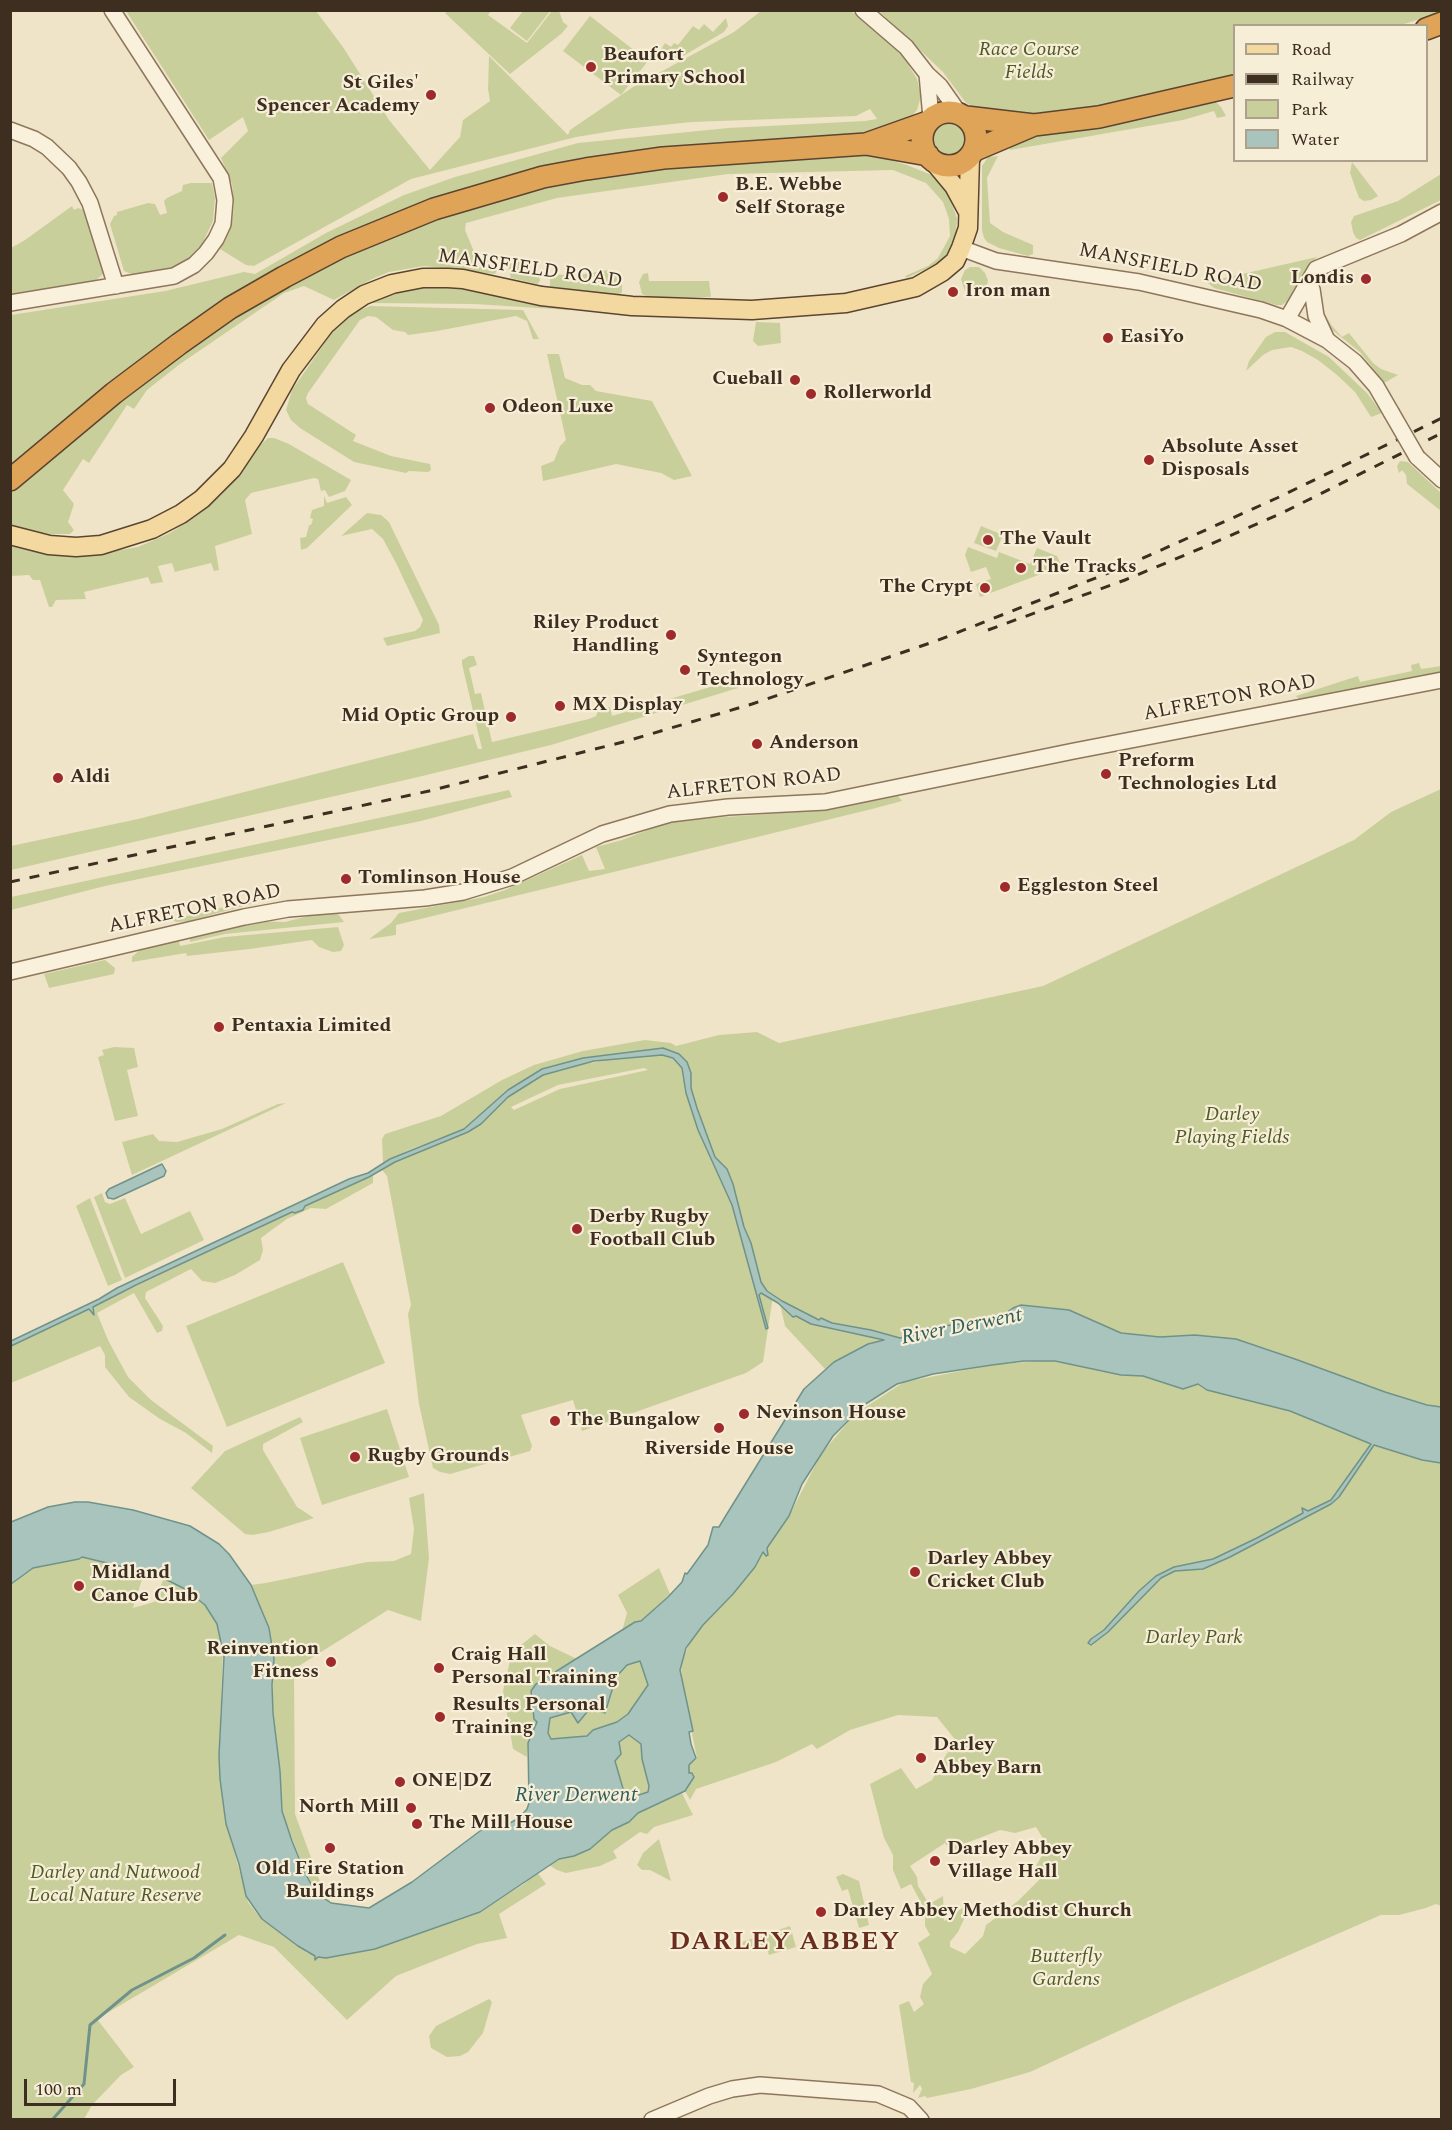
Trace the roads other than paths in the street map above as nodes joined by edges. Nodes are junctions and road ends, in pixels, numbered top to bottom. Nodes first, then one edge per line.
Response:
1 (112, 10) edge
2 (863, 10) edge
3 (927, 74) junction
4 (1233, 86) edge
5 (963, 115) junction
6 (929, 120) junction
7 (1034, 125) junction
8 (10, 130) edge
9 (866, 144) junction
10 (972, 154) junction
11 (931, 159) junction
12 (968, 212) junction
13 (1442, 212) edge
14 (961, 248) junction
15 (1322, 266) junction
16 (116, 286) junction
17 (1312, 289) junction
18 (10, 303) edge
19 (1291, 321) junction
20 (1327, 340) junction
21 (10, 480) edge
22 (1442, 480) edge
23 (10, 535) edge
24 (1442, 680) edge
25 (10, 972) edge
26 (652, 2120) edge
27 (921, 2120) edge

1 - 16 street
2 - 3 street
3 - 5 street
3 - 6 street
4 - 7 highway
5 - 6 highway
5 - 7 highway
5 - 10 highway
6 - 9 highway
6 - 11 highway
7 - 10 highway
8 - 16 street
9 - 11 highway
9 - 21 highway
10 - 11 highway
10 - 12 main road, MANSFIELD ROAD
11 - 12 main road
12 - 14 main road, MANSFIELD ROAD
13 - 15 street
14 - 19 street, MANSFIELD ROAD
14 - 23 main road, MANSFIELD ROAD
15 - 17 street
15 - 19 street
16 - 18 street
17 - 19 street
17 - 20 street
19 - 20 street, MANSFIELD ROAD
20 - 22 street, MANSFIELD ROAD, bridge
24 - 25 street, ALFRETON ROAD
26 - 27 street

